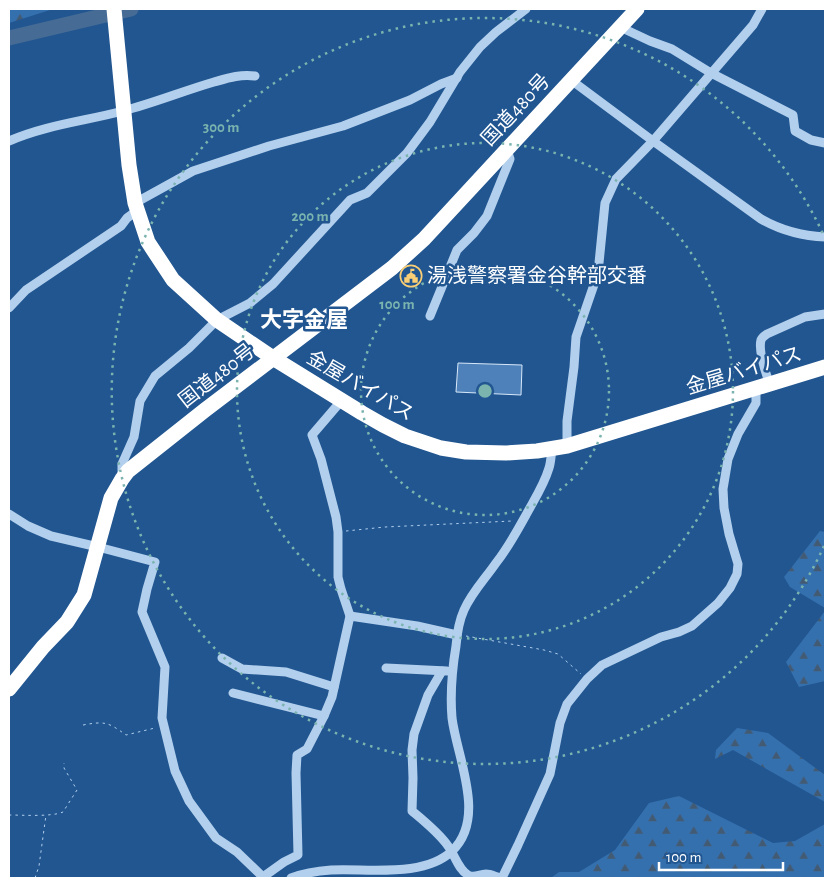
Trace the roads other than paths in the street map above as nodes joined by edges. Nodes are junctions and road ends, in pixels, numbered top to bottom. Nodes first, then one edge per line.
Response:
1 (114, 9) edge
2 (526, 9) edge
3 (637, 9) edge
4 (762, 9) edge
5 (620, 28) junction
6 (711, 73) junction
7 (255, 76) dead end
8 (457, 78) junction
9 (571, 80) junction
10 (123, 108) junction
11 (9, 140) edge
12 (653, 141) junction
13 (825, 143) edge
14 (507, 150) junction
15 (136, 206) junction
16 (825, 238) edge
17 (9, 308) edge
18 (825, 314) edge
19 (430, 316) dead end
20 (217, 320) junction
21 (273, 358) junction
22 (825, 367) edge
23 (763, 387) junction
24 (342, 400) junction
25 (567, 446) junction
26 (552, 449) junction
27 (122, 479) junction
28 (9, 514) edge
29 (98, 547) junction
30 (350, 616) junction
31 (457, 635) junction
32 (222, 658) dead end
33 (386, 668) dead end
34 (442, 671) junction
35 (452, 671) junction
36 (334, 687) junction
37 (9, 689) edge
38 (233, 693) dead end
39 (324, 716) junction
40 (452, 852) junction
41 (263, 878) edge
42 (291, 878) edge
43 (502, 878) edge

1 - 10 highway, 金屋バイパス
2 - 8 street
3 - 5 highway, 国道480号
4 - 6 street
5 - 6 street
5 - 9 highway, 国道480号
6 - 12 street
6 - 13 street
7 - 10 street
8 - 15 street
8 - 20 street
9 - 12 street
9 - 14 highway, 国道480号
10 - 11 street
10 - 15 highway, 金屋バイパス
12 - 16 street
12 - 25 street
14 - 19 street
14 - 21 highway, 国道480号
15 - 17 street
15 - 20 highway, 金屋バイパス
18 - 23 street
20 - 21 highway, 金屋バイパス
20 - 27 street
21 - 24 highway, 金屋バイパス
21 - 27 highway, 国道480号
22 - 23 highway, 金屋バイパス
23 - 25 highway, 金屋バイパス
23 - 43 street
24 - 26 highway, 金屋バイパス
24 - 30 street
25 - 26 highway, 金屋バイパス
26 - 31 street
27 - 29 highway, 国道480号
28 - 29 street
29 - 37 highway, 国道480号
29 - 41 street
30 - 31 street
30 - 36 street
31 - 35 street
32 - 36 street
33 - 34 street
34 - 35 street
34 - 40 street
35 - 40 street
36 - 39 street
38 - 39 street
39 - 41 street
40 - 42 street
40 - 43 street

